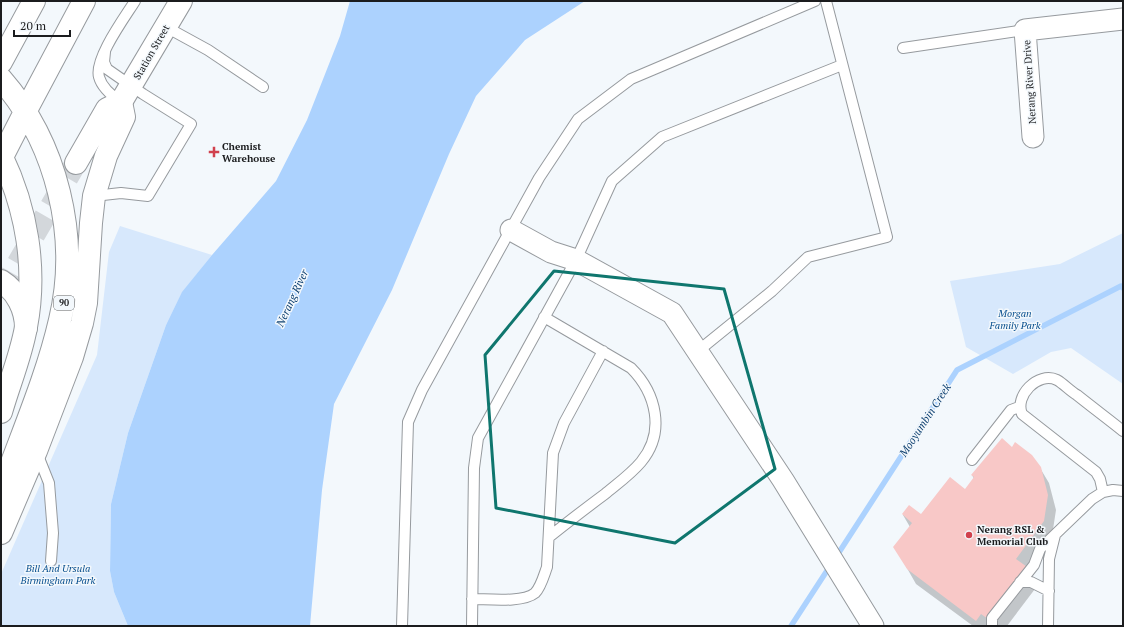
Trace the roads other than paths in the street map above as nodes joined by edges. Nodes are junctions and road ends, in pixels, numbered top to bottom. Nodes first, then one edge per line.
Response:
1 (34, 1) edge
2 (84, 1) edge
3 (135, 1) edge
4 (181, 1) edge
5 (815, 1) edge
6 (826, 1) edge
7 (1123, 19) edge
8 (166, 27) junction
9 (1025, 30) junction
10 (903, 48) dead end
11 (105, 52) junction
12 (1, 62) edge
13 (842, 65) junction
14 (1, 79) edge
15 (263, 87) dead end
16 (126, 94) junction
17 (20, 104) junction
18 (1032, 137) dead end
19 (1, 157) edge
20 (76, 163) tunnel mouth
21 (94, 196) junction
22 (511, 230) junction
23 (576, 260) junction
24 (1, 281) edge
25 (544, 317) junction
26 (26, 328) junction
27 (603, 350) junction
28 (698, 351) junction
29 (1019, 407) junction
30 (1, 412) edge
31 (1123, 431) edge
32 (36, 451) junction
33 (972, 460) dead end
34 (1123, 491) edge
35 (1, 492) edge
36 (1103, 492) junction
37 (1, 533) edge
38 (1056, 535) junction
39 (549, 537) junction
40 (51, 561) dead end
41 (1020, 582) junction
42 (1049, 591) junction
43 (472, 599) junction
44 (402, 626) edge
45 (472, 626) edge
46 (873, 626) edge
47 (992, 626) edge
48 (1048, 626) edge

1 - 12 main road
2 - 17 main road
3 - 11 lane
4 - 8 main road, Station Street
5 - 22 lane
6 - 13 lane
7 - 9 street, Nerang River Drive
8 - 15 lane
8 - 16 main road, Station Street
9 - 10 lane
9 - 18 street, Nerang River Drive
11 - 16 lane
11 - 16 lane
13 - 23 lane
13 - 28 lane
14 - 17 main road, 90
16 - 20 main road
16 - 21 main road
16 - 21 lane
17 - 19 main road
17 - 35 main road, 90
19 - 26 main road
21 - 32 main road
22 - 23 street
22 - 44 lane
23 - 25 lane
23 - 28 street
24 - 26 main road
25 - 27 lane
25 - 43 lane
26 - 30 main road
27 - 39 lane
27 - 39 lane
28 - 46 street
29 - 31 lane
29 - 33 lane
29 - 36 lane
32 - 37 main road
32 - 40 lane
34 - 36 lane
36 - 38 lane
38 - 41 lane
38 - 42 lane
39 - 43 lane
41 - 42 lane
41 - 47 lane
42 - 48 lane
43 - 45 lane

